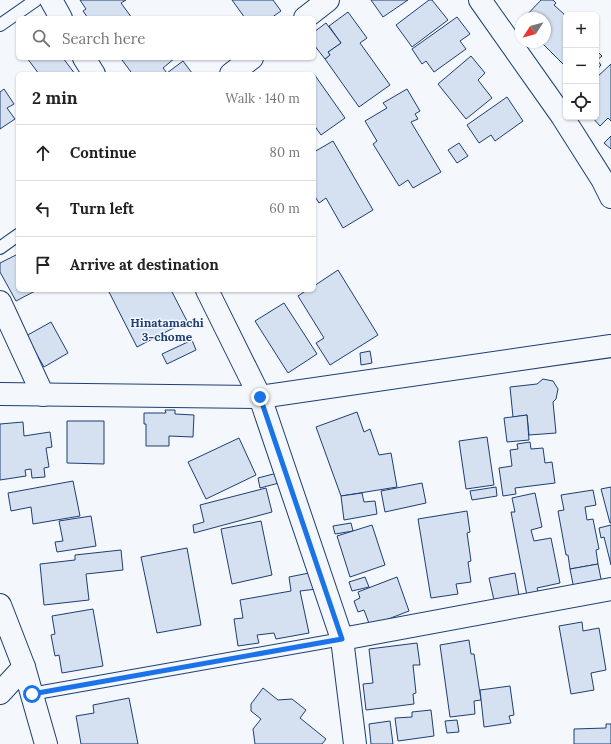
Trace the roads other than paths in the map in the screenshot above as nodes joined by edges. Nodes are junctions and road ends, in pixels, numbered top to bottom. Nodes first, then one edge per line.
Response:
1 (36, 0) edge
2 (51, 0) edge
3 (328, 0) edge
4 (480, 0) edge
5 (60, 16) edge
6 (308, 16) edge
7 (0, 25) edge
8 (85, 60) edge
9 (249, 60) edge
10 (93, 72) edge
11 (234, 72) edge
12 (611, 197) edge
13 (16, 236) edge
14 (0, 248) edge
15 (208, 292) edge
16 (0, 302) edge
17 (611, 346) edge
18 (0, 394) edge
19 (43, 395) junction
20 (260, 397) junction
21 (611, 589) edge
22 (0, 605) edge
23 (342, 639) junction
24 (24, 667) junction
25 (0, 693) edge
26 (32, 694) junction
27 (46, 744) edge
28 (355, 744) edge

1 - 7 lane
2 - 5 street
3 - 6 street
4 - 12 street
8 - 10 street
9 - 11 street
13 - 14 lane
15 - 20 street
16 - 19 street
17 - 20 street
18 - 19 street
19 - 20 street
20 - 23 street
21 - 23 street
22 - 24 street
23 - 26 lane
23 - 28 street
24 - 25 street
24 - 26 street
26 - 27 street

